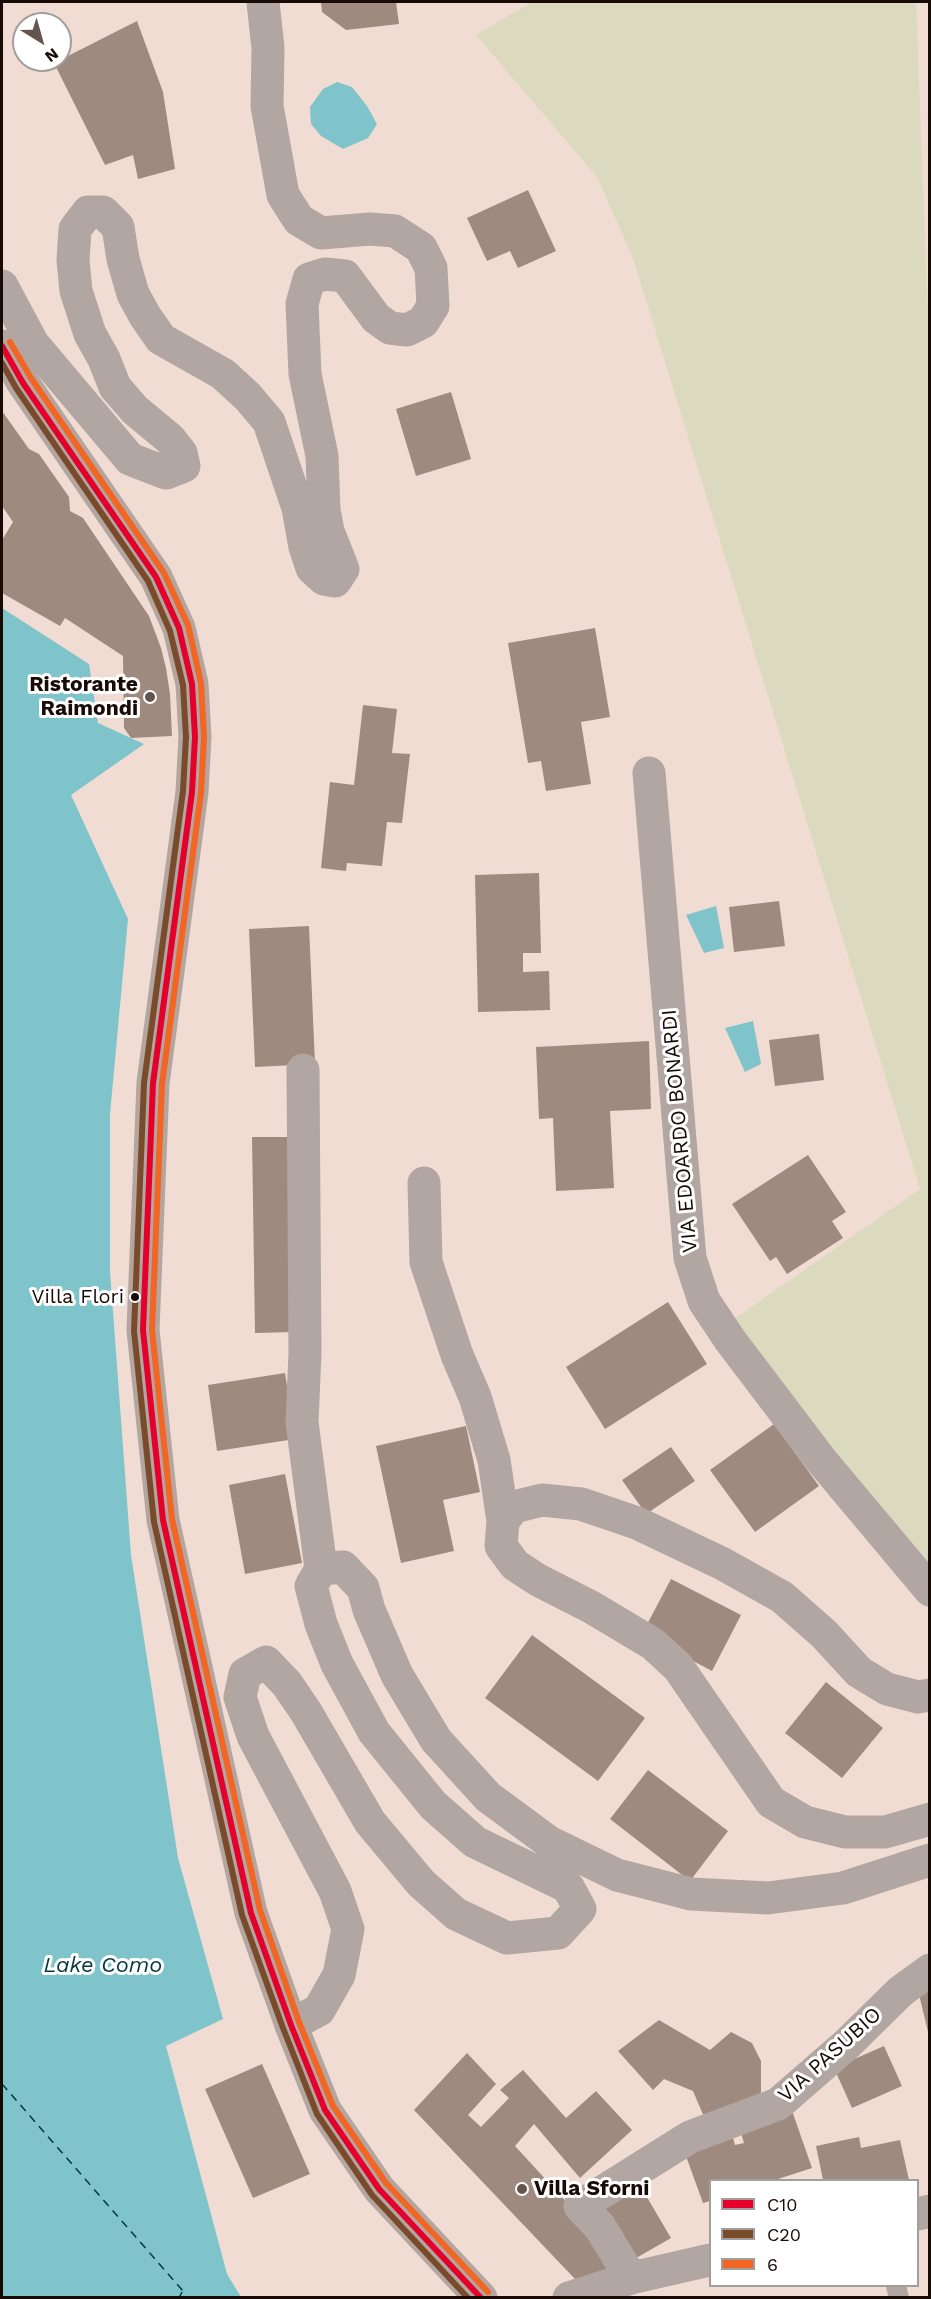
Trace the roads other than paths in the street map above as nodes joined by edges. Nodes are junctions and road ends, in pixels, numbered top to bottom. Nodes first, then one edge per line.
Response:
1 (263, 2) edge
2 (2, 286) edge
3 (2, 346) edge
4 (649, 773) dead end
5 (303, 1070) dead end
6 (424, 1183) dead end
7 (503, 1521) junction
8 (321, 1569) junction
9 (930, 1590) edge
10 (930, 1695) edge
11 (930, 1819) edge
12 (930, 1860) edge
13 (930, 1970) edge
14 (291, 2025) junction
15 (709, 2260) edge
16 (631, 2278) junction
17 (481, 2298) edge
18 (570, 2298) edge

1 - 2 street
3 - 14 main road
4 - 9 street, VIA EDOARDO BONARDI
5 - 8 street
6 - 7 street
7 - 10 street
7 - 11 street
8 - 12 street
8 - 14 street
13 - 16 street, VIA PASUBIO
14 - 17 main road
15 - 16 street
16 - 18 street

